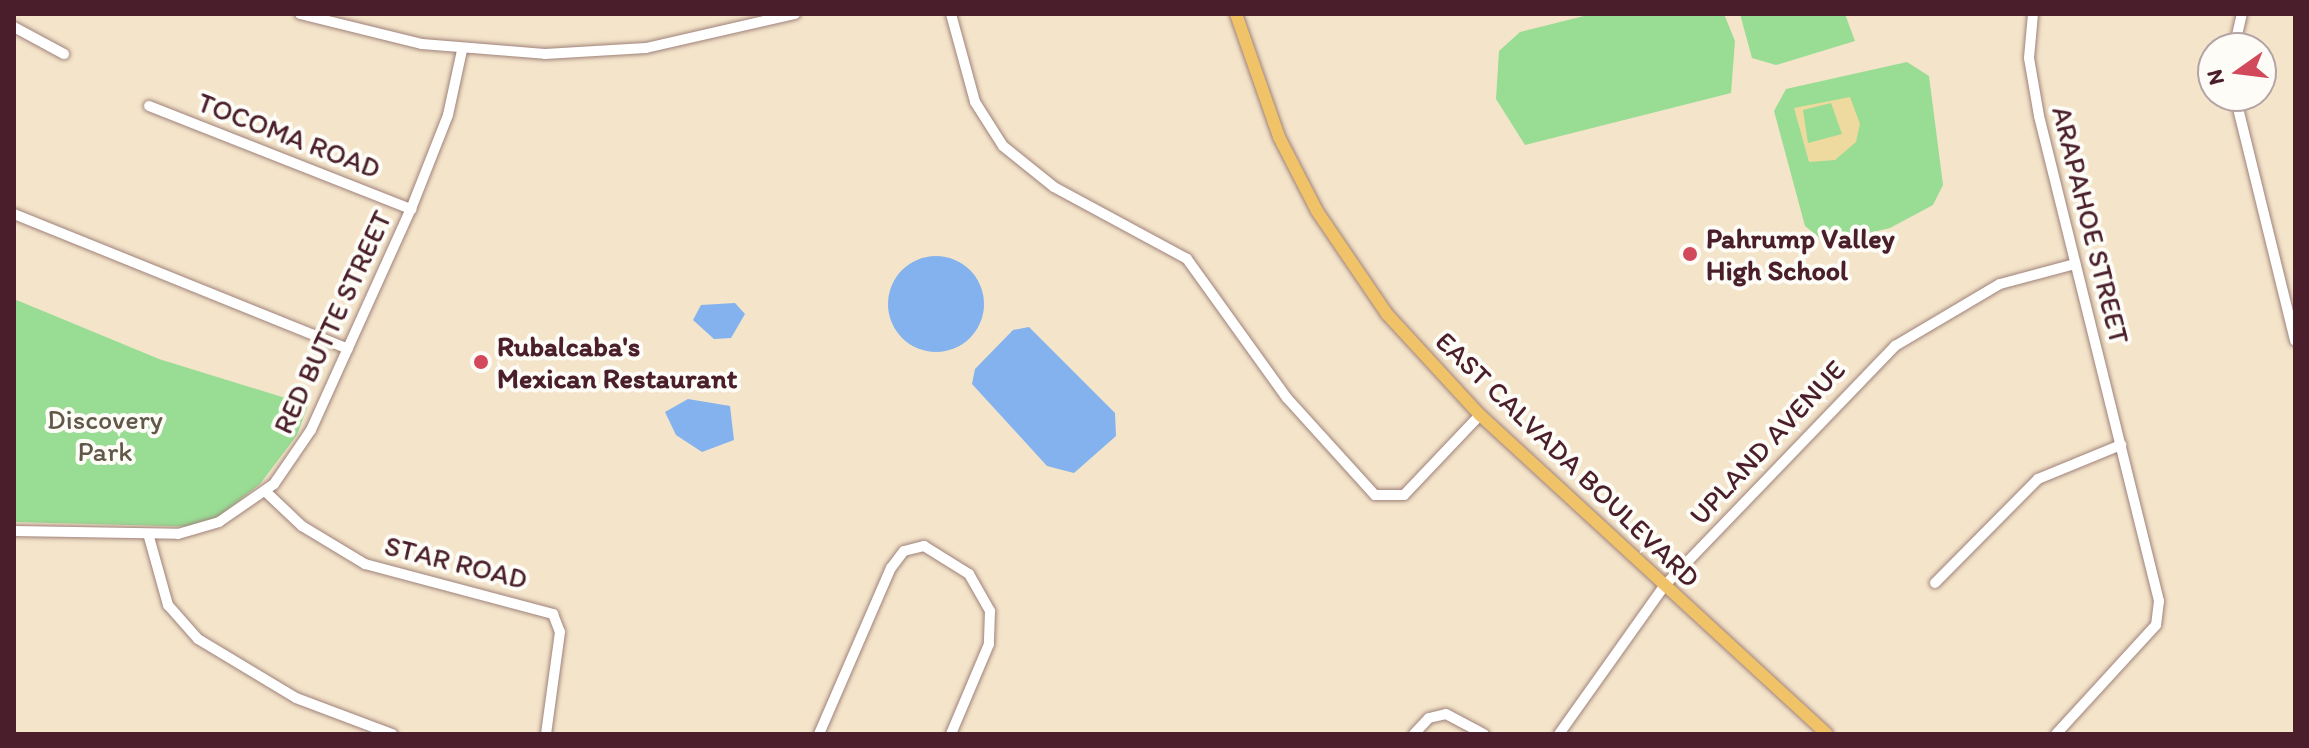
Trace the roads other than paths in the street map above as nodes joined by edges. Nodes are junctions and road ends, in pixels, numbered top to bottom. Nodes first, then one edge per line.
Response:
1 (300, 14) edge
2 (795, 14) edge
3 (951, 14) edge
4 (1236, 14) edge
5 (2033, 14) edge
6 (14, 27) edge
7 (462, 50) junction
8 (64, 54) dead end
9 (149, 106) dead end
10 (2239, 112) edge
11 (411, 209) junction
12 (14, 214) edge
13 (2075, 264) junction
14 (2295, 341) edge
15 (348, 349) junction
16 (1480, 415) junction
17 (2121, 445) junction
18 (266, 492) junction
19 (14, 531) edge
20 (149, 537) junction
21 (1935, 583) dead end
22 (1665, 585) junction
23 (392, 734) edge
24 (546, 734) edge
25 (819, 734) edge
26 (951, 734) edge
27 (1414, 734) edge
28 (1484, 734) edge
29 (1559, 734) edge
30 (1827, 734) edge
31 (2056, 734) edge

1 - 7 street
2 - 7 street
3 - 16 street
4 - 16 main road, EAST CALVADA BOULEVARD
5 - 13 street, ARAPAHOE STREET
6 - 8 street
7 - 11 street, RED BUTTE STREET
9 - 11 street, TOCOMA ROAD
10 - 14 street
11 - 15 street, RED BUTTE STREET
12 - 15 street
13 - 17 street, ARAPAHOE STREET
13 - 22 street, UPLAND AVENUE
15 - 18 street, RED BUTTE STREET
16 - 22 main road, EAST CALVADA BOULEVARD
17 - 21 street
17 - 31 street, ARAPAHOE STREET
18 - 20 street, RED BUTTE STREET
18 - 24 street, STAR ROAD
19 - 20 street, RED BUTTE STREET
20 - 23 street
22 - 29 street, UPLAND AVENUE
22 - 30 main road, EAST CALVADA BOULEVARD
25 - 26 street
27 - 28 street

